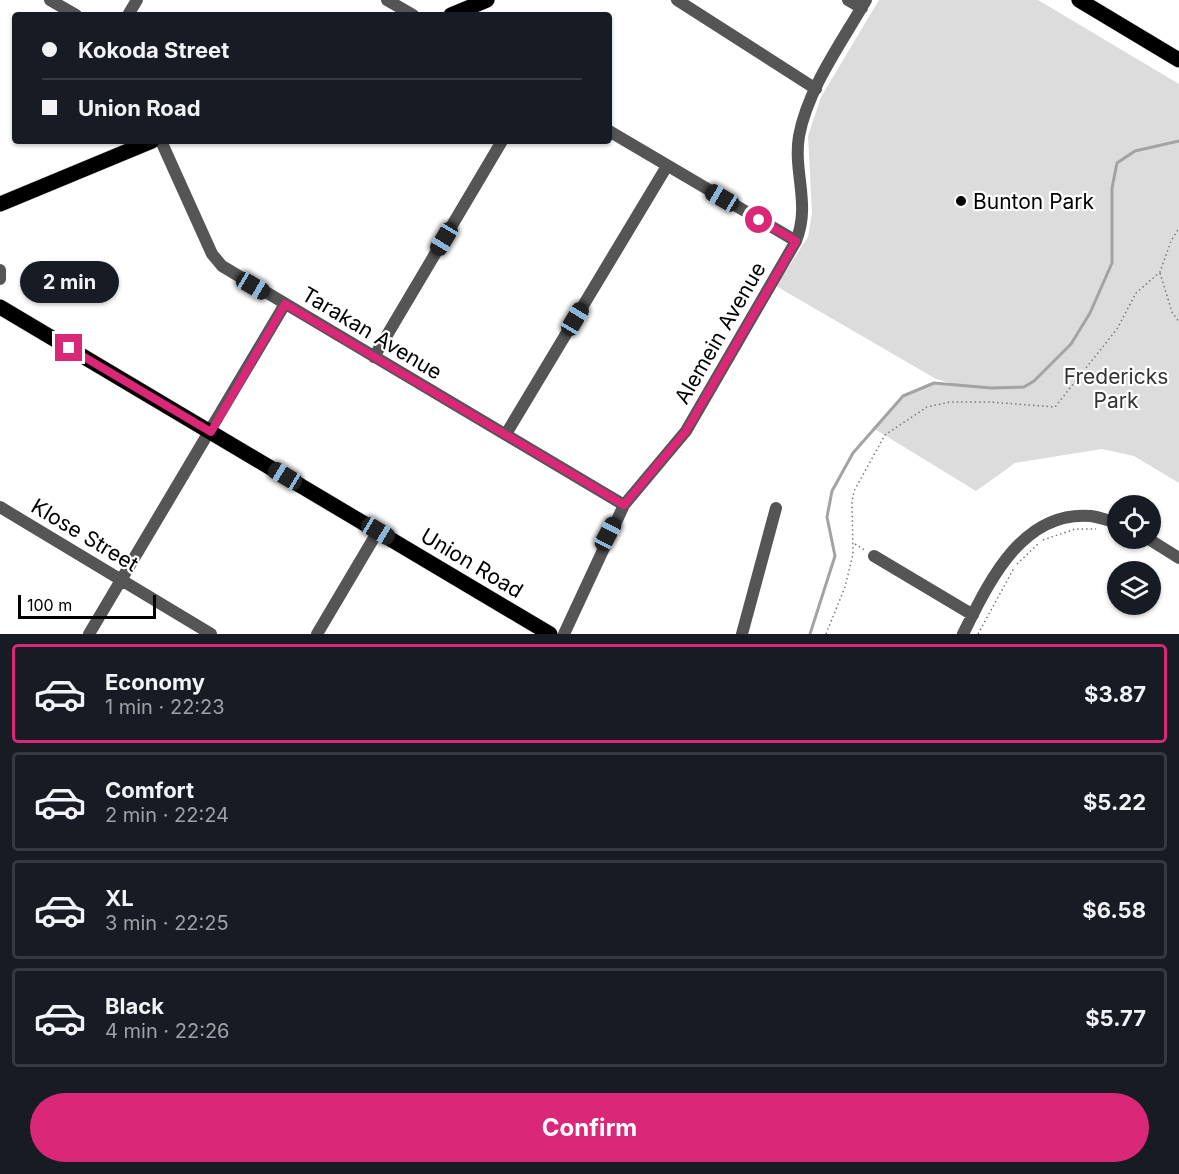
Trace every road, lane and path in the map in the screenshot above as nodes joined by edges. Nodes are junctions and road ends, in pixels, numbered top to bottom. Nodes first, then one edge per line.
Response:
1 (50, 0) edge
2 (387, 0) edge
3 (487, 0) edge
4 (677, 0) edge
5 (848, 0) edge
6 (1079, 0) edge
7 (864, 4) edge
8 (71, 12) edge
9 (408, 12) edge
10 (458, 12) edge
11 (1179, 60) edge
12 (816, 89) junction
13 (612, 133) edge
14 (145, 144) edge
15 (162, 144) edge
16 (500, 144) edge
17 (667, 166) junction
18 (0, 204) edge
19 (1179, 228) edge
20 (796, 241) junction
21 (0, 270) edge
22 (1160, 272) junction
23 (0, 279) edge
24 (285, 304) junction
25 (0, 307) edge
26 (1179, 322) edge
27 (374, 357) junction
28 (211, 432) junction
29 (506, 435) junction
30 (624, 505) junction
31 (0, 507) edge
32 (776, 508) dead end
33 (1107, 520) edge
34 (1096, 529) dead end
35 (378, 531) junction
36 (854, 543) junction
37 (1161, 547) edge
38 (874, 556) joint
39 (1179, 558) edge
40 (122, 580) junction
41 (973, 615) junction
42 (529, 628) edge
43 (89, 634) edge
44 (211, 634) edge
45 (317, 634) edge
46 (550, 634) edge
47 (564, 634) edge
48 (742, 634) edge
49 (826, 634) edge
50 (963, 634) edge
51 (978, 634) edge

1 - 8 street
2 - 9 street
3 - 10 main road
4 - 12 street
5 - 7 street
6 - 11 main road
7 - 12 street, Alemein Avenue
12 - 20 street, Alemein Avenue
13 - 17 street
14 - 18 main road
15 - 24 street, Tarakan Avenue
16 - 27 street
17 - 20 street
17 - 29 street
19 - 22 path
20 - 30 street, Alemein Avenue
21 - 23 street
22 - 26 path
22 - 36 path
24 - 27 street, Tarakan Avenue
24 - 28 street
25 - 28 main road, Union Road
27 - 29 street, Tarakan Avenue
28 - 35 main road, Union Road
28 - 40 street
29 - 30 street, Tarakan Avenue
30 - 47 street, Alemein Avenue
31 - 40 street, Klose Street
32 - 48 street
33 - 41 street
34 - 51 path
35 - 42 main road, Union Road
35 - 45 street
36 - 38 path
36 - 49 path
37 - 39 street
38 - 41 street
40 - 43 street
40 - 44 street, Klose Street
41 - 50 street
42 - 46 main road, Union Road

